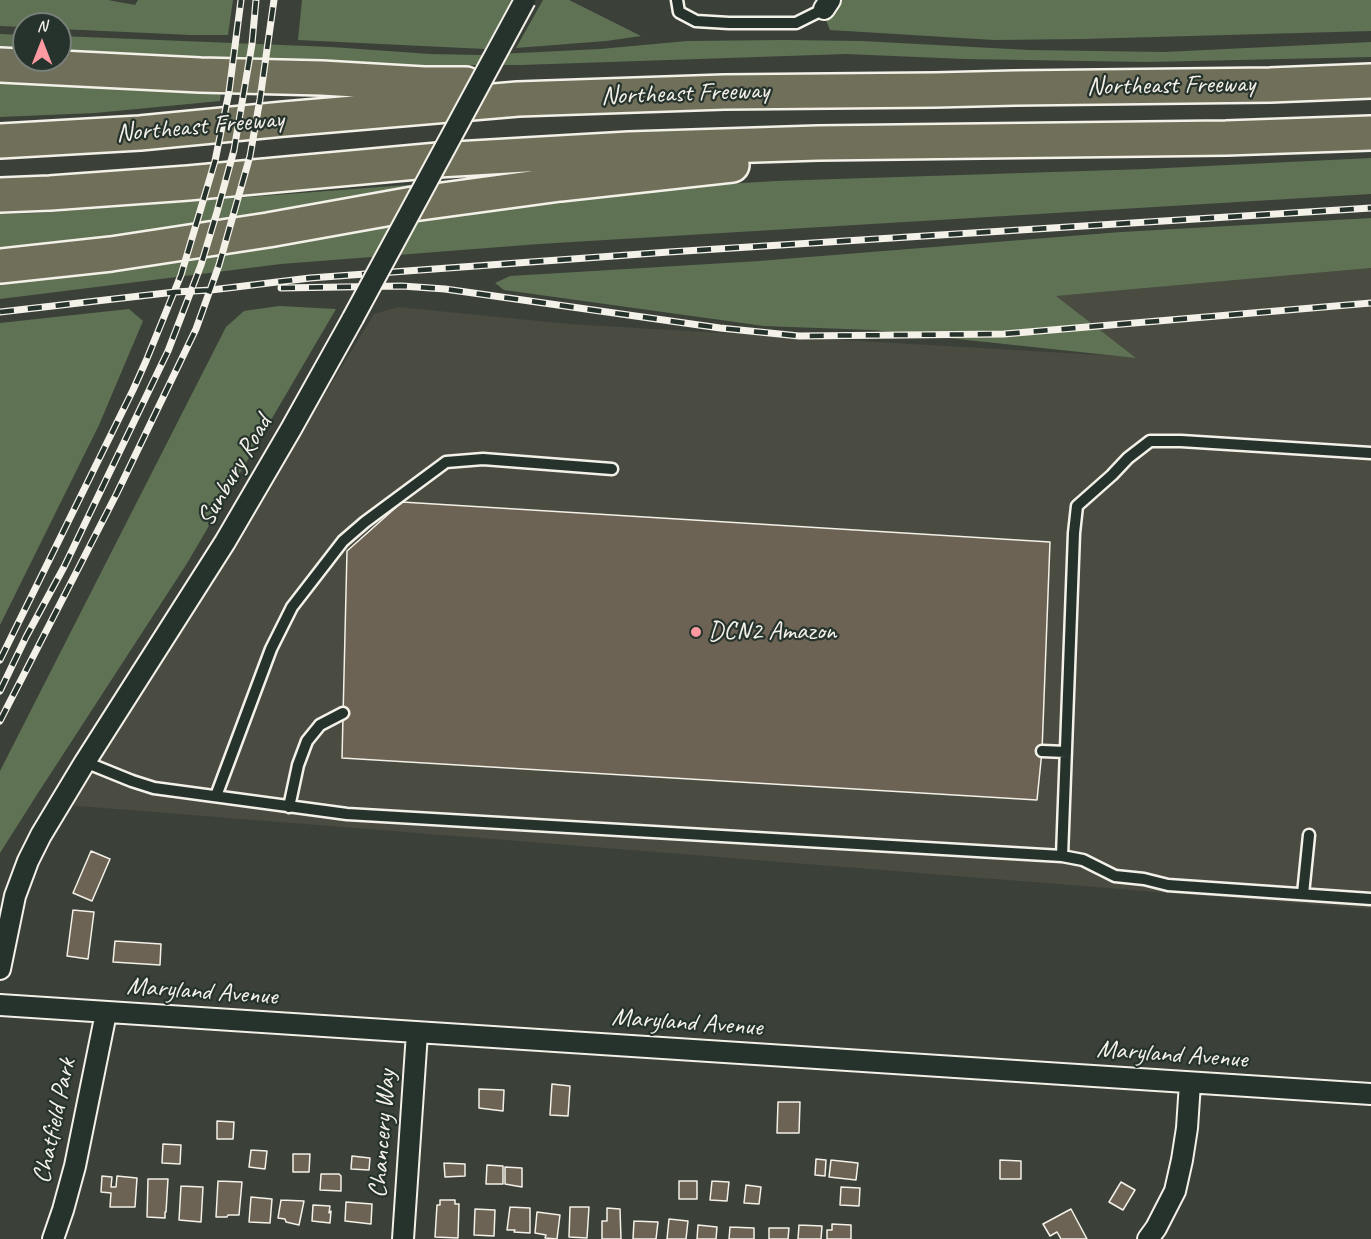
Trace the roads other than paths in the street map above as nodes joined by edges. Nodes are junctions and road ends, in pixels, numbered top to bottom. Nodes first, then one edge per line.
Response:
1 (525, 0) edge
2 (677, 0) edge
3 (827, 4) edge
4 (0, 65) edge
5 (1371, 81) edge
6 (935, 90) junction
7 (1371, 133) edge
8 (0, 141) edge
9 (818, 143) junction
10 (0, 195) edge
11 (0, 266) edge
12 (1371, 453) edge
13 (612, 469) dead end
14 (343, 713) dead end
15 (1041, 751) dead end
16 (1066, 752) junction
17 (85, 762) junction
18 (216, 796) junction
19 (289, 807) junction
20 (1309, 835) dead end
21 (1062, 856) junction
22 (1303, 894) junction
23 (1371, 899) edge
24 (0, 969) edge
25 (0, 1005) edge
26 (106, 1012) junction
27 (417, 1033) junction
28 (1190, 1083) junction
29 (1371, 1094) edge
30 (53, 1239) edge
31 (403, 1239) edge
32 (1148, 1239) edge

1 - 17 street, Sunbury Road, bridge
2 - 3 lane
4 - 6 highway
5 - 6 highway, Northeast Freeway
6 - 8 highway, Northeast Freeway
7 - 9 highway, Northeast Freeway
9 - 10 highway, Northeast Freeway
9 - 11 highway
12 - 16 lane
13 - 18 lane
14 - 19 lane
15 - 16 lane
16 - 21 lane
17 - 18 lane
17 - 24 street, Sunbury Road
18 - 19 lane
19 - 21 lane
20 - 22 lane
21 - 22 lane
22 - 23 lane
25 - 26 street, Maryland Avenue
26 - 27 street, Maryland Avenue
26 - 30 street, Chatfield Park
27 - 28 street, Maryland Avenue
27 - 31 street, Chancery Way
28 - 29 street, Maryland Avenue
28 - 32 street

